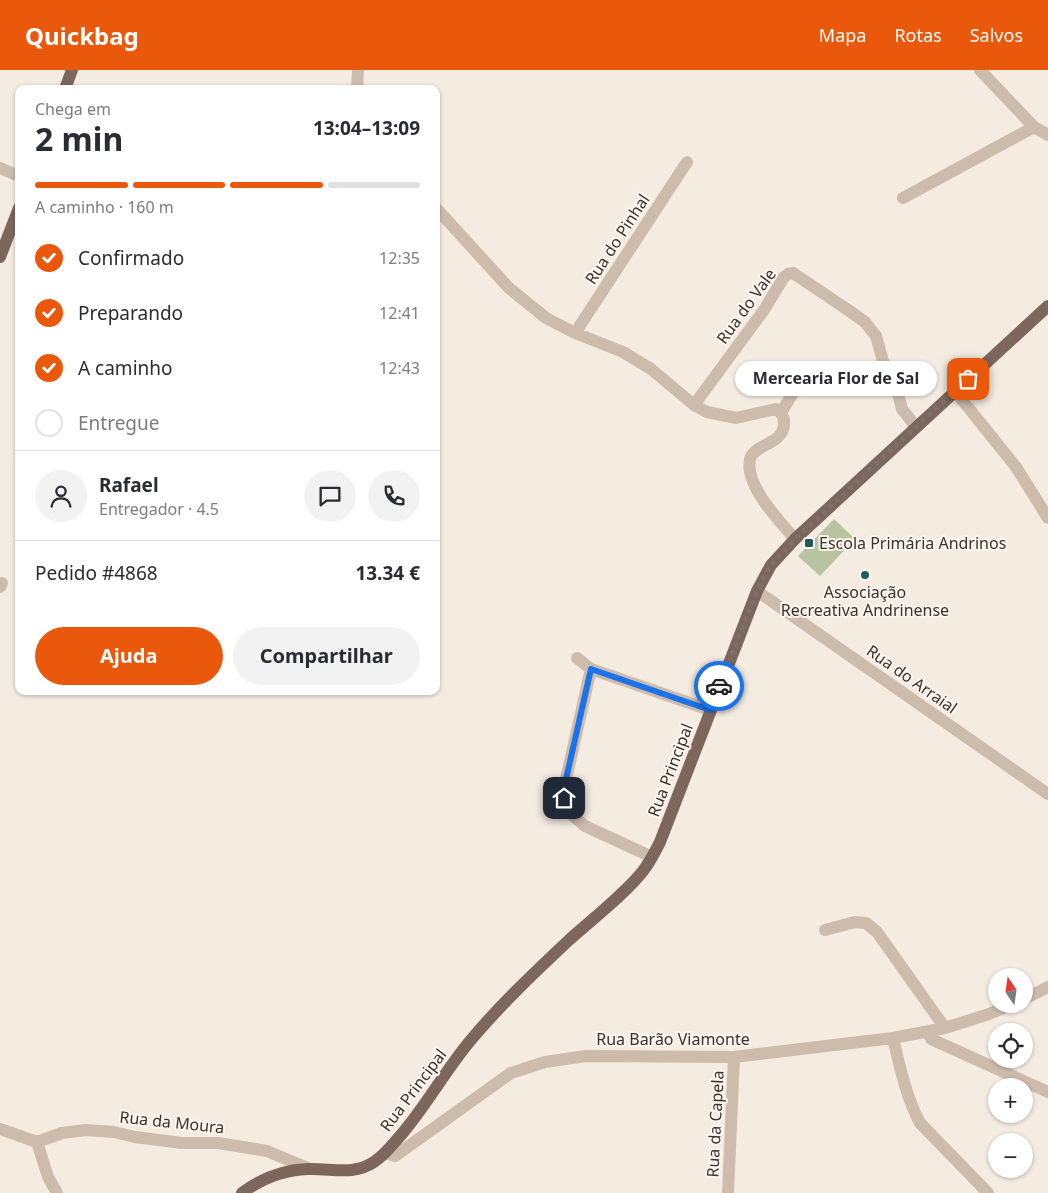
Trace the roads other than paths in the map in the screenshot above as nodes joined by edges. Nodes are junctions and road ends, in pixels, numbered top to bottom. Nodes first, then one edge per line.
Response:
1 (72, 70) edge
2 (358, 70) edge
3 (985, 72) edge
4 (66, 85) edge
5 (357, 85) edge
6 (1034, 127) junction
7 (1048, 135) edge
8 (686, 162) dead end
9 (0, 168) edge
10 (15, 174) edge
11 (903, 198) dead end
12 (440, 212) edge
13 (15, 218) edge
14 (0, 257) edge
15 (1048, 306) edge
16 (576, 333) junction
17 (805, 373) dead end
18 (955, 391) junction
19 (694, 405) junction
20 (781, 413) junction
21 (916, 427) junction
22 (1048, 518) edge
23 (795, 539) junction
24 (0, 583) edge
25 (0, 587) edge
26 (757, 591) junction
27 (577, 658) dead end
28 (591, 669) junction
29 (710, 710) junction
30 (1048, 794) edge
31 (652, 857) junction
32 (825, 930) dead end
33 (1046, 991) edge
34 (1033, 996) edge
35 (991, 1013) edge
36 (945, 1028) junction
37 (928, 1031) junction
38 (893, 1038) junction
39 (734, 1058) junction
40 (1048, 1092) edge
41 (0, 1129) edge
42 (37, 1142) junction
43 (386, 1153) junction
44 (310, 1168) junction
45 (57, 1193) edge
46 (242, 1193) edge
47 (728, 1193) edge
48 (988, 1193) edge

1 - 4 main road
2 - 5 street
3 - 6 street
6 - 7 street
6 - 11 street
8 - 16 street, Rua do Pinhal
9 - 10 street
12 - 16 street
13 - 14 main road
15 - 18 main road, Rua Principal
16 - 19 street
17 - 20 street
18 - 21 main road, Rua Principal
18 - 22 street
19 - 20 street
19 - 21 street, Rua do Vale
20 - 23 street
21 - 23 main road, Rua Principal
23 - 26 main road, Rua Principal
24 - 25 street
26 - 29 main road, Rua Principal
26 - 30 street, Rua do Arraial
27 - 28 street
28 - 29 street
28 - 31 street
29 - 31 main road, Rua Principal
31 - 43 main road, Rua Principal
32 - 36 street
33 - 34 street
35 - 36 street, Rua Barão Viamonte
36 - 37 street, Rua Barão Viamonte
37 - 38 street, Rua Barão Viamonte
37 - 40 street
38 - 39 street, Rua Barão Viamonte
38 - 48 street
39 - 43 street, Rua Barão Viamonte
39 - 47 street, Rua da Capela
41 - 42 street
42 - 44 street, Rua da Moura
42 - 45 street
43 - 44 main road, Rua Principal
44 - 46 main road, Rua Principal

